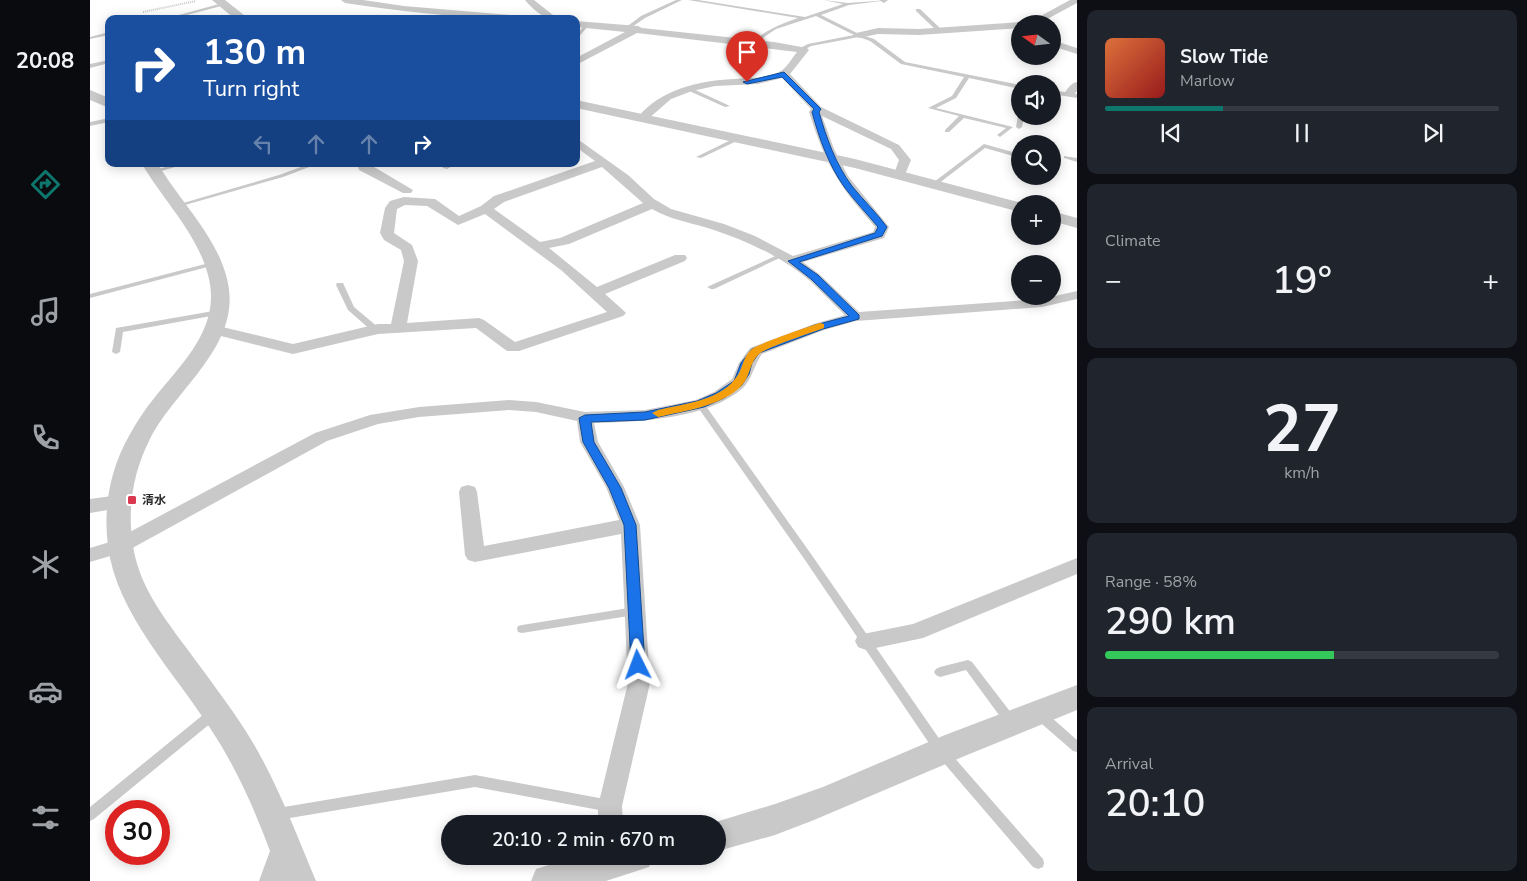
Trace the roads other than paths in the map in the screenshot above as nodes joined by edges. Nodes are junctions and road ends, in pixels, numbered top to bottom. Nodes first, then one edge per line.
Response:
1 (345, 0) edge
2 (446, 0) edge
3 (529, 0) edge
4 (680, 0) edge
5 (690, 0) edge
6 (825, 0) edge
7 (884, 0) edge
8 (888, 0) edge
9 (1077, 0) edge
10 (222, 2) edge
11 (848, 4) junction
12 (918, 10) dead end
13 (179, 15) edge
14 (238, 15) edge
15 (438, 15) edge
16 (548, 15) edge
17 (817, 15) junction
18 (1048, 15) edge
19 (804, 18) junction
20 (580, 24) edge
21 (587, 25) junction
22 (1004, 26) junction
23 (1011, 26) edge
24 (627, 28) junction
25 (1011, 28) edge
26 (638, 29) junction
27 (939, 30) junction
28 (105, 34) edge
29 (580, 34) edge
30 (858, 35) junction
31 (90, 38) edge
32 (754, 43) junction
33 (1061, 45) edge
34 (802, 49) junction
35 (1077, 51) edge
36 (580, 60) edge
37 (105, 62) edge
38 (90, 66) edge
39 (784, 74) junction
40 (967, 78) junction
41 (1011, 85) edge
42 (1077, 85) edge
43 (105, 87) edge
44 (689, 89) junction
45 (90, 94) edge
46 (1073, 95) edge
47 (105, 102) edge
48 (580, 105) edge
49 (728, 106) dead end
50 (817, 109) junction
51 (963, 116) junction
52 (644, 117) junction
53 (105, 121) edge
54 (90, 124) edge
55 (947, 130) dead end
56 (1000, 135) dead end
57 (739, 138) junction
58 (580, 144) edge
59 (1011, 154) edge
60 (699, 157) dead end
61 (1066, 157) dead end
62 (832, 158) junction
63 (1077, 160) edge
64 (604, 162) junction
65 (306, 167) edge
66 (363, 167) edge
67 (152, 168) edge
68 (900, 174) junction
69 (936, 183) junction
70 (407, 190) dead end
71 (653, 204) junction
72 (1011, 204) edge
73 (176, 206) junction
74 (486, 209) junction
75 (1061, 219) edge
76 (1077, 223) edge
77 (538, 246) junction
78 (680, 258) dead end
79 (787, 258) junction
80 (213, 264) junction
81 (340, 286) dead end
82 (711, 287) dead end
83 (595, 293) junction
84 (1077, 294) edge
85 (90, 296) edge
86 (856, 317) junction
87 (217, 321) junction
88 (398, 328) junction
89 (376, 330) junction
90 (116, 352) dead end
91 (700, 404) junction
92 (585, 418) junction
93 (468, 492) dead end
94 (119, 502) junction
95 (90, 506) edge
96 (630, 525) junction
97 (120, 546) junction
98 (90, 555) edge
99 (1077, 566) edge
100 (635, 611) junction
101 (522, 629) dead end
102 (866, 641) junction
103 (940, 672) dead end
104 (1077, 698) edge
105 (216, 712) junction
106 (1025, 718) junction
107 (1077, 747) edge
108 (942, 751) junction
109 (90, 815) edge
110 (272, 815) junction
111 (610, 815) edge
112 (726, 834) edge
113 (287, 850) junction
114 (1038, 863) dead end
115 (598, 865) edge
116 (276, 881) edge
117 (299, 881) edge
118 (548, 881) edge

1 - 15 street
2 - 15 street
3 - 16 street
4 - 24 lane
5 - 19 lane
6 - 11 lane
7 - 8 lane
7 - 11 lane
9 - 18 street
10 - 13 lane
10 - 14 street
11 - 17 lane
12 - 27 lane
17 - 19 lane
17 - 30 lane
19 - 32 lane
20 - 21 street
21 - 24 street
21 - 29 lane
22 - 23 street
22 - 25 street
22 - 27 street
24 - 26 street
26 - 32 street
26 - 36 street
27 - 30 street
28 - 31 lane
30 - 34 lane
30 - 40 lane
32 - 34 street
33 - 35 street
34 - 39 street
37 - 38 lane
39 - 44 street
39 - 50 street
40 - 41 lane
40 - 51 lane
42 - 46 street
43 - 45 street
44 - 49 lane
44 - 52 street
45 - 47 street
48 - 52 street
50 - 62 street
50 - 68 street
51 - 55 lane
51 - 56 lane
52 - 57 street
53 - 54 lane
57 - 60 lane
57 - 62 street
58 - 64 street
59 - 69 lane
61 - 63 lane
62 - 68 street
62 - 79 street
64 - 71 street
64 - 74 street
65 - 73 lane
66 - 70 street
67 - 73 street
68 - 69 street
69 - 72 street
71 - 77 street
71 - 79 street
73 - 80 street
74 - 77 street
74 - 88 street
75 - 76 street
77 - 83 street
78 - 83 street
79 - 82 lane
79 - 86 street
80 - 85 lane
80 - 87 street
81 - 89 lane
83 - 88 street
84 - 86 street
86 - 91 street
87 - 89 street
87 - 90 lane
87 - 94 street
88 - 89 street
91 - 92 street
91 - 102 lane
92 - 96 street
92 - 97 street
93 - 96 street
94 - 95 street
94 - 97 street
96 - 100 street
97 - 98 street
97 - 105 street
99 - 102 street
100 - 101 lane
100 - 111 street
102 - 108 lane
103 - 106 lane
104 - 106 street
105 - 109 lane
105 - 110 street
106 - 107 lane
106 - 108 street
108 - 112 street
108 - 114 lane
110 - 111 lane
110 - 113 street
113 - 116 street
113 - 117 street
115 - 118 street

